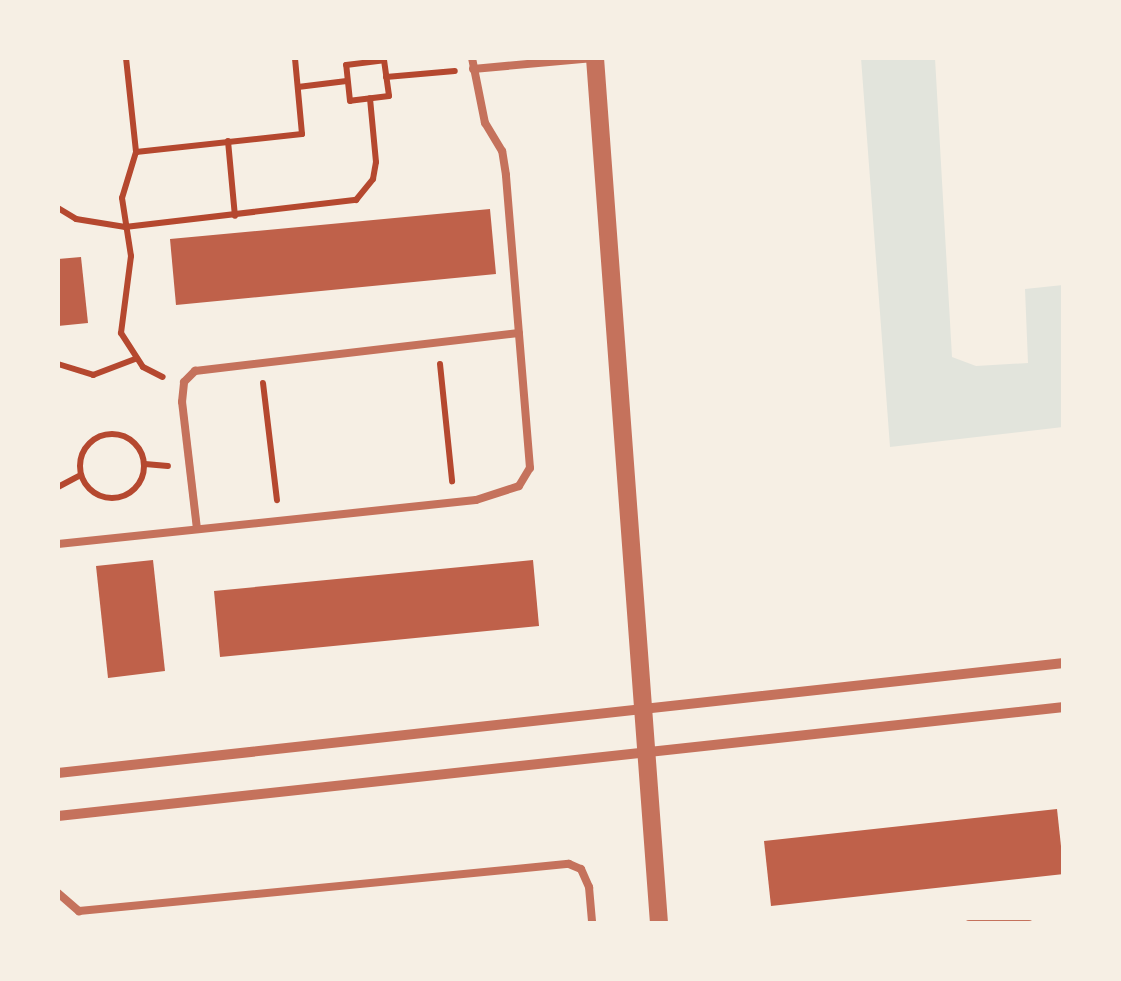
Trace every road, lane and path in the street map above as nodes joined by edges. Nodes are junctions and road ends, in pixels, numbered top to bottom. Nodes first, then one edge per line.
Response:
1 (126, 58) edge
2 (294, 58) edge
3 (472, 58) edge
4 (594, 58) edge
5 (473, 69) junction
6 (386, 78) junction
7 (348, 81) junction
8 (298, 87) junction
9 (370, 98) junction
10 (228, 142) junction
11 (136, 152) junction
12 (58, 208) edge
13 (235, 216) junction
14 (125, 227) junction
15 (519, 333) junction
16 (438, 342) junction
17 (135, 358) junction
18 (261, 362) junction
19 (58, 364) edge
20 (184, 382) junction
21 (81, 475) junction
22 (58, 487) edge
23 (454, 502) junction
24 (280, 521) junction
25 (197, 530) junction
26 (58, 544) edge
27 (1064, 663) edge
28 (646, 707) junction
29 (1064, 707) edge
30 (650, 754) junction
31 (58, 773) edge
32 (58, 816) edge
33 (58, 893) edge
34 (592, 924) edge
35 (658, 924) edge
36 (969, 924) edge
37 (1028, 924) edge

1 - 11 path
2 - 8 path
3 - 5 lane
4 - 5 lane
4 - 28 street
5 - 6 path
5 - 15 lane
6 - 7 path
6 - 9 path
7 - 8 path
7 - 9 path
8 - 10 path
9 - 13 path
10 - 11 path
10 - 13 path
11 - 14 path
12 - 14 path
13 - 14 path
14 - 17 path
15 - 16 lane
15 - 23 lane
16 - 18 lane
16 - 23 path
17 - 19 path
17 - 20 path
18 - 20 lane
18 - 24 path
20 - 25 lane
21 - 21 path
21 - 22 path
23 - 24 lane
24 - 25 lane
25 - 26 lane
27 - 28 street
28 - 30 street
28 - 31 street
29 - 30 street
30 - 32 street
30 - 35 street
33 - 34 lane
36 - 37 lane

